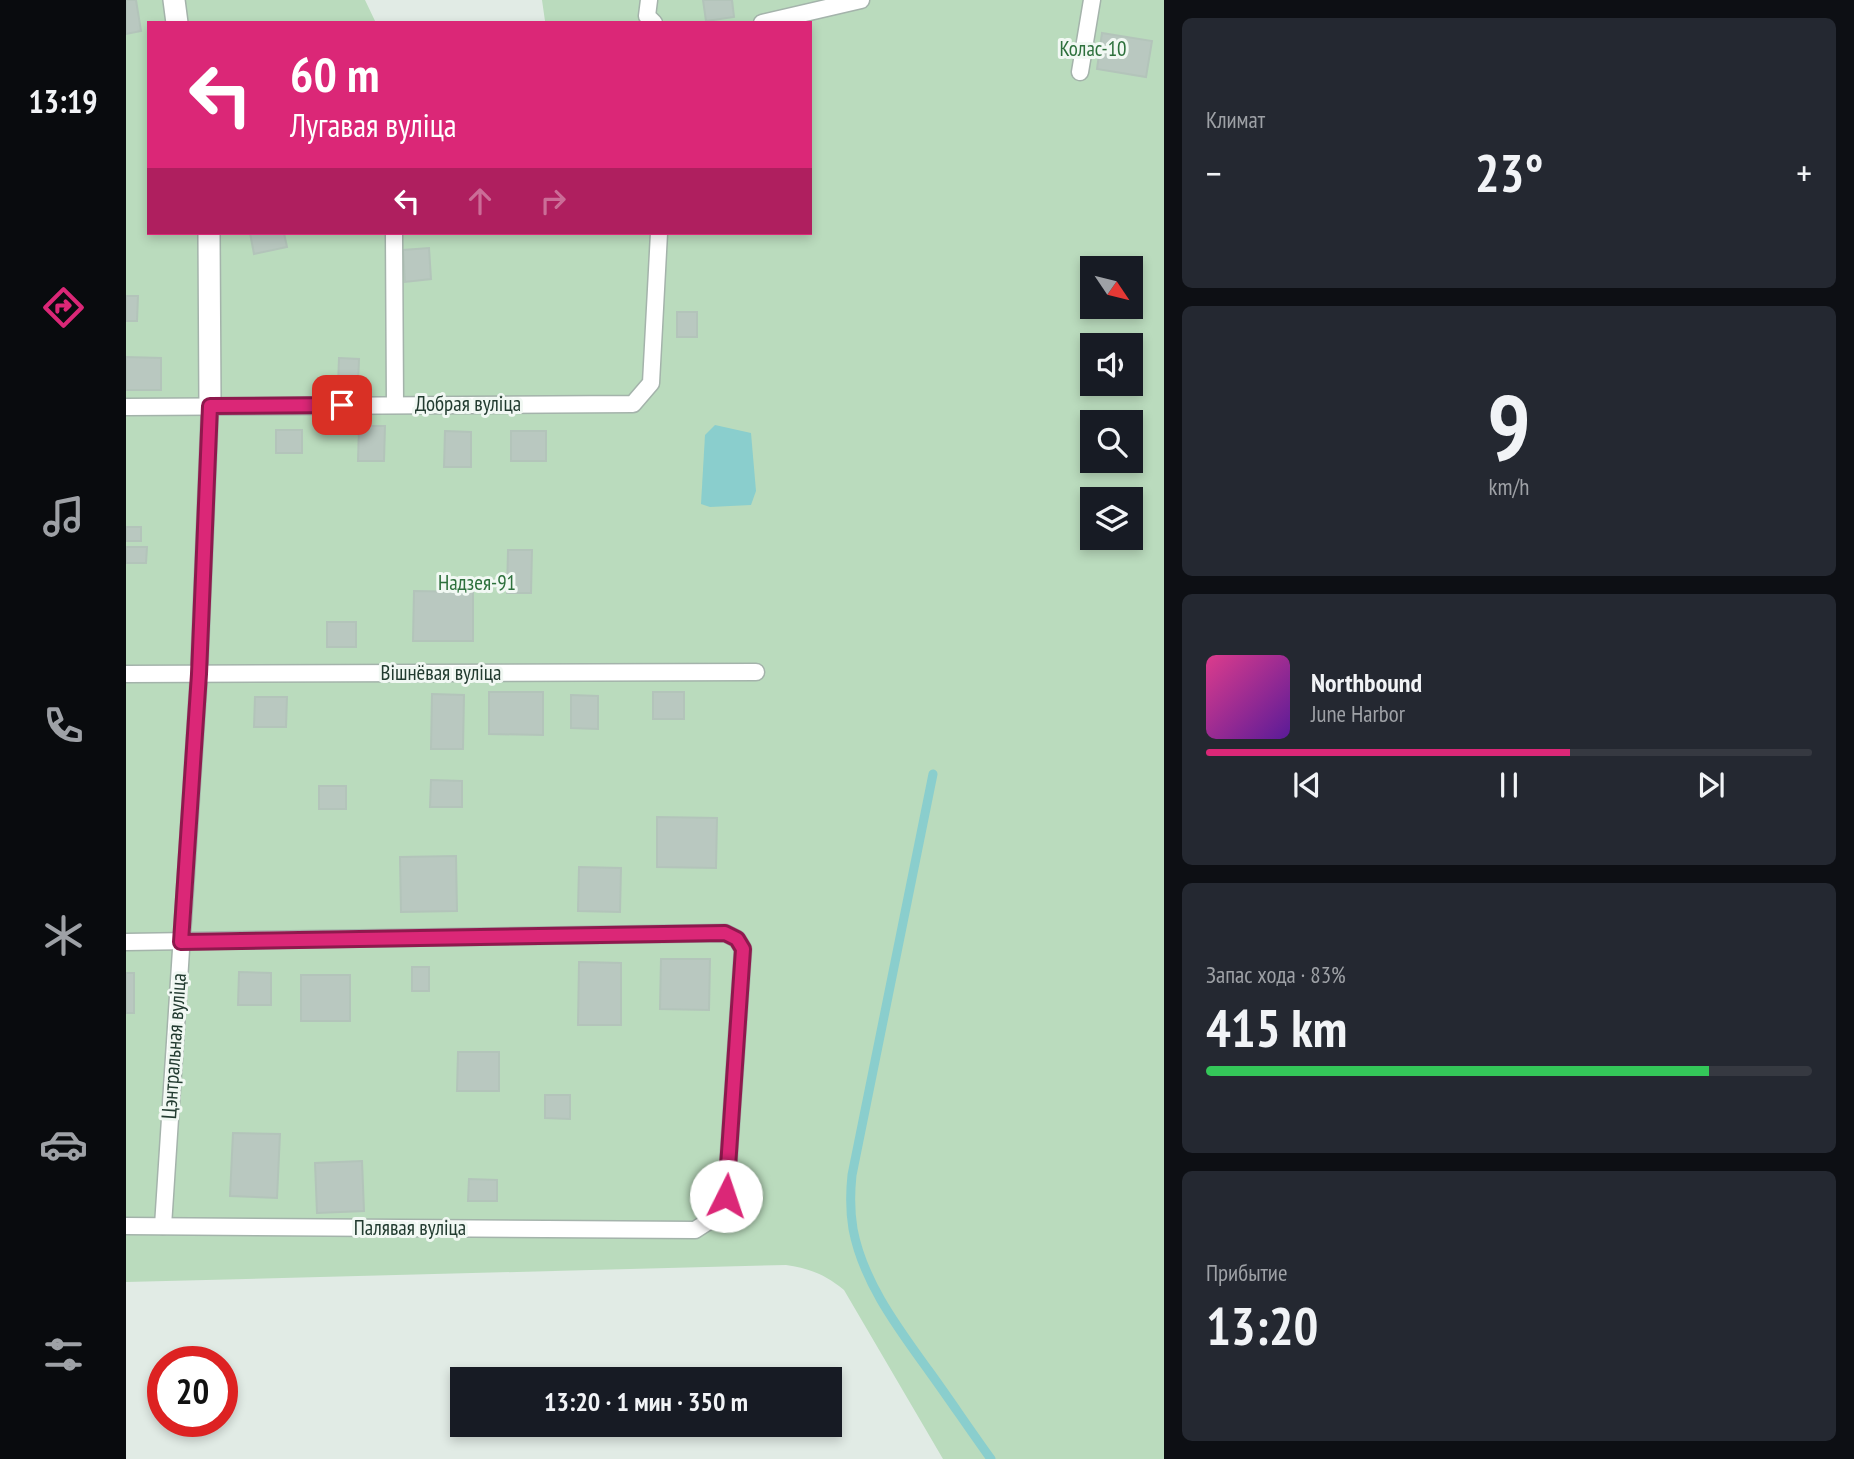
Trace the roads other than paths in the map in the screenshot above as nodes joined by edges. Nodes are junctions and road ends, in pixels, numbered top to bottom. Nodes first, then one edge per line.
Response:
1 (174, 0) edge
2 (649, 0) edge
3 (861, 0) edge
4 (1093, 0) edge
5 (177, 21) edge
6 (652, 21) edge
7 (771, 21) edge
8 (1080, 72) dead end
9 (209, 235) edge
10 (394, 235) edge
11 (659, 235) edge
12 (394, 405) junction
13 (210, 406) junction
14 (126, 407) edge
15 (756, 672) dead end
16 (126, 674) edge
17 (199, 674) junction
18 (181, 942) junction
19 (126, 943) edge
20 (126, 1226) edge
21 (163, 1226) junction

1 - 5 street
2 - 6 lane
3 - 7 lane
4 - 8 lane
9 - 13 street
10 - 12 lane
11 - 12 lane, Добрая вуліца
12 - 13 lane, Добрая вуліца
13 - 14 lane, Добрая вуліца
13 - 17 lane, Цэнтральная вуліца
15 - 17 lane, Вішнёвая вуліца
16 - 17 lane, Вішнёвая вуліца
17 - 18 lane, Цэнтральная вуліца
18 - 19 lane
18 - 21 lane, Цэнтральная вуліца
18 - 21 lane, Палявая вуліца
20 - 21 lane, Палявая вуліца

